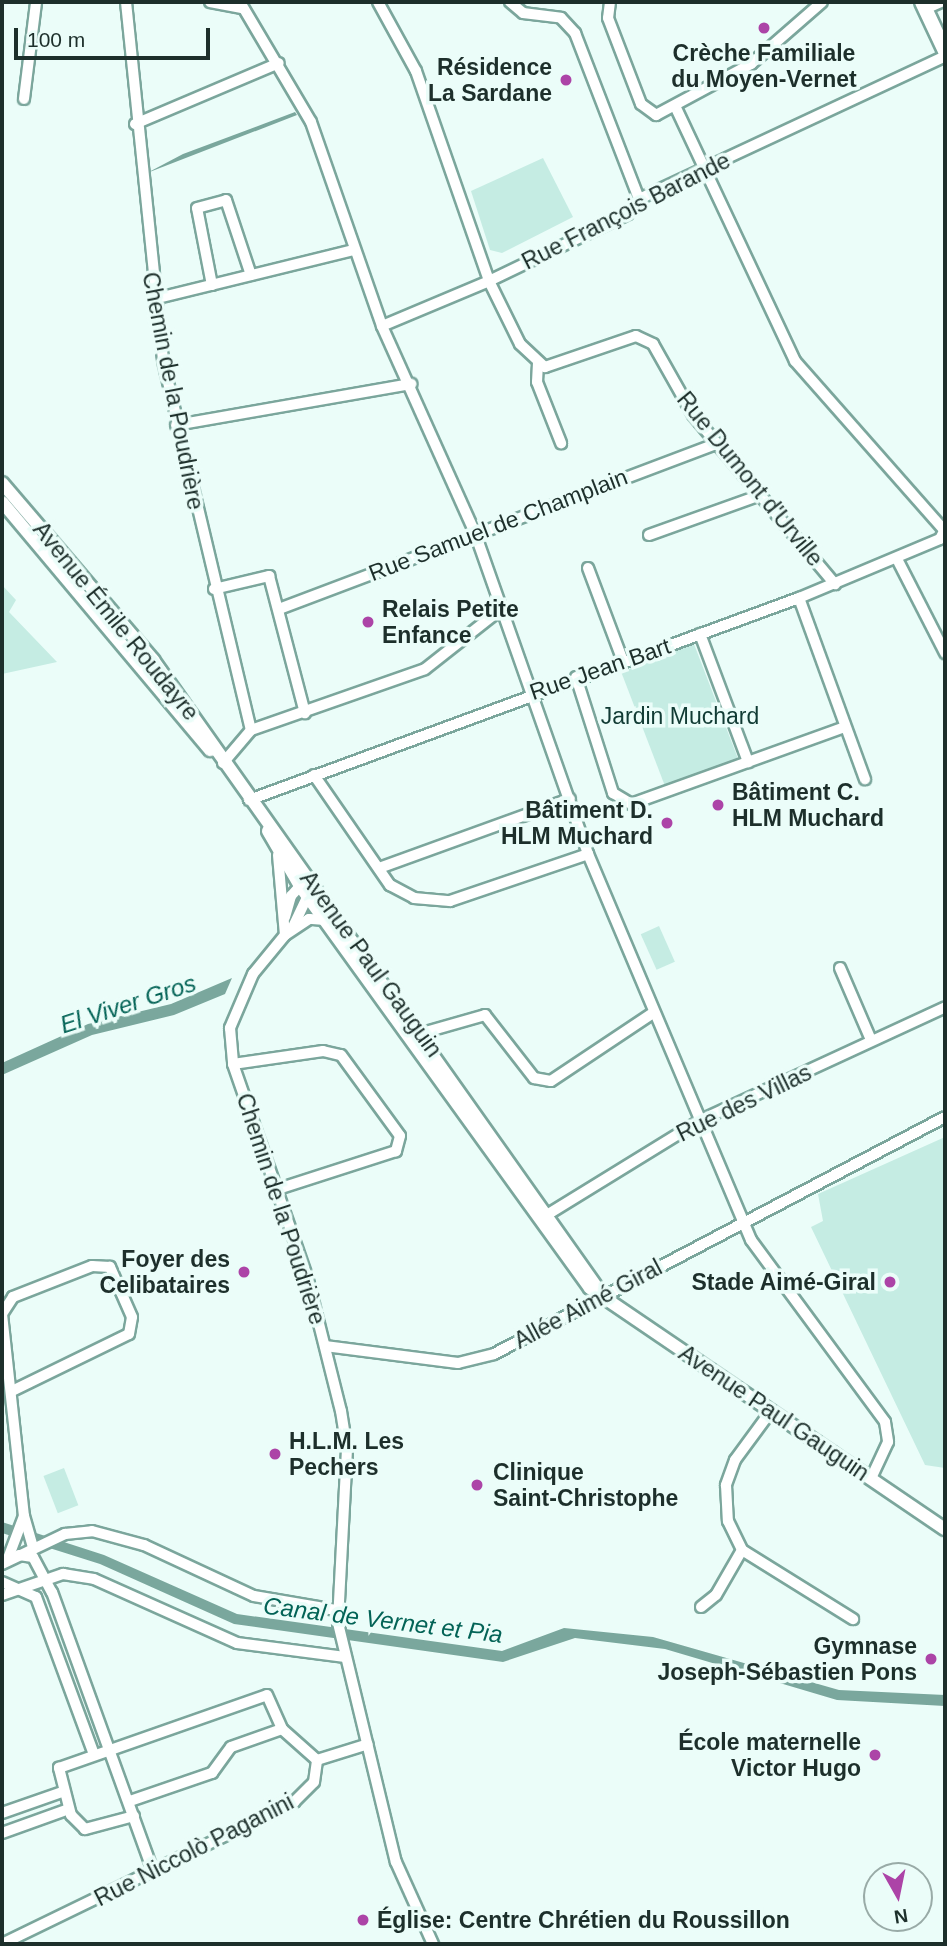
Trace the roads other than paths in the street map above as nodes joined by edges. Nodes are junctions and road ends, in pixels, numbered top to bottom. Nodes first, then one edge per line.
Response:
1 (36, 2) edge
2 (126, 2) edge
3 (210, 2) edge
4 (378, 2) edge
5 (510, 2) edge
6 (610, 2) edge
7 (822, 2) edge
8 (941, 2) edge
9 (240, 5) edge
10 (924, 5) edge
11 (945, 53) edge
12 (279, 63) junction
13 (24, 99) dead end
14 (676, 107) junction
15 (135, 124) junction
16 (704, 170) junction
17 (639, 199) junction
18 (354, 250) junction
19 (251, 275) junction
20 (489, 281) junction
21 (212, 285) junction
22 (154, 299) junction
23 (382, 326) junction
24 (538, 363) junction
25 (411, 384) junction
26 (176, 425) junction
27 (561, 443) dead end
28 (718, 443) junction
29 (2, 483) edge
30 (761, 495) junction
31 (5, 499) edge
32 (945, 530) edge
33 (475, 533) junction
34 (649, 535) dead end
35 (897, 559) junction
36 (588, 568) dead end
37 (835, 584) junction
38 (214, 589) junction
39 (799, 598) junction
40 (279, 609) junction
41 (500, 610) junction
42 (700, 634) junction
43 (945, 653) edge
44 (623, 661) junction
45 (576, 677) junction
46 (531, 693) junction
47 (305, 713) junction
48 (845, 727) junction
49 (251, 730) junction
50 (748, 762) junction
51 (223, 763) junction
52 (314, 775) junction
53 (865, 779) dead end
54 (570, 799) junction
55 (249, 800) junction
56 (264, 821) junction
57 (588, 854) junction
58 (278, 855) junction
59 (379, 868) junction
60 (306, 887) junction
61 (285, 917) junction
62 (329, 918) junction
63 (288, 932) junction
64 (840, 968) dead end
65 (945, 1007) edge
66 (390, 1011) junction
67 (653, 1013) junction
68 (418, 1034) junction
69 (871, 1040) junction
70 (425, 1058) junction
71 (233, 1064) junction
72 (945, 1117) edge
73 (701, 1119) junction
74 (278, 1189) junction
75 (550, 1213) junction
76 (745, 1223) junction
77 (603, 1296) junction
78 (325, 1346) junction
79 (12, 1391) junction
80 (771, 1411) junction
81 (871, 1478) junction
82 (24, 1516) junction
83 (945, 1529) edge
84 (33, 1548) junction
85 (742, 1550) junction
86 (19, 1555) junction
87 (3, 1563) edge
88 (41, 1579) junction
89 (2, 1581) edge
90 (21, 1588) junction
91 (2, 1595) edge
92 (701, 1607) dead end
93 (336, 1610) junction
94 (853, 1619) dead end
95 (345, 1657) junction
96 (282, 1729) junction
97 (368, 1744) junction
98 (110, 1747) junction
99 (93, 1752) junction
100 (317, 1760) junction
101 (62, 1791) junction
102 (130, 1801) junction
103 (69, 1809) junction
104 (2, 1813) edge
105 (134, 1816) junction
106 (2, 1833) edge
107 (152, 1868) junction
108 (2, 1944) edge
109 (433, 1944) edge

1 - 13 street
2 - 15 street, Chemin de la Poudrière
3 - 9 street
4 - 20 street
5 - 17 street
6 - 14 street
7 - 14 street
8 - 10 street
9 - 12 street
10 - 11 main road
11 - 16 street, Rue François Barande
12 - 15 street
12 - 18 street
14 - 16 street
15 - 22 street, Chemin de la Poudrière
16 - 17 street, Rue François Barande
16 - 32 street
17 - 20 street, Rue François Barande
18 - 19 street
18 - 23 street
19 - 21 street
19 - 21 street
20 - 23 street, Rue François Barande
20 - 24 street
21 - 22 street
22 - 26 street, Chemin de la Poudrière
23 - 25 street
24 - 27 street
24 - 28 street, Rue Dumont d'Urville
25 - 26 street
25 - 33 street
26 - 38 street, Chemin de la Poudrière
28 - 30 street, Rue Dumont d'Urville
28 - 33 street, Rue Samuel de Champlain
29 - 31 street, Avenue Émile Roudayre
30 - 34 street
30 - 37 street, Rue Dumont d'Urville
31 - 51 street, Avenue Émile Roudayre
32 - 35 street, Rue Jean Bart
33 - 40 street, Rue Samuel de Champlain
33 - 41 street
35 - 37 street, Rue Jean Bart
35 - 43 street
36 - 44 street
37 - 39 street, Rue Jean Bart
38 - 40 street
38 - 49 street, Chemin de la Poudrière
39 - 42 street, Rue Jean Bart
39 - 48 street
40 - 47 street
41 - 46 street
41 - 47 street
42 - 44 street, Rue Jean Bart
42 - 50 street
44 - 45 street, Rue Jean Bart
45 - 46 street, Rue Jean Bart
45 - 50 street
46 - 52 street, Rue Jean Bart
46 - 54 street
47 - 49 street
48 - 50 street
48 - 53 street
49 - 51 street
51 - 55 street, Avenue Émile Roudayre
52 - 55 street, Rue Jean Bart
52 - 59 street
54 - 57 street
54 - 59 street
55 - 56 street, Avenue Émile Roudayre
56 - 58 street, Avenue Paul Gauguin
56 - 60 street, Avenue Paul Gauguin
57 - 59 street
57 - 67 street
58 - 60 street, Avenue Paul Gauguin
58 - 61 street
60 - 61 street
60 - 62 street, Avenue Paul Gauguin
60 - 62 street, Avenue Paul Gauguin
60 - 63 street, Chemin de la Poudrière
61 - 63 street
62 - 63 street
62 - 66 street, Avenue Paul Gauguin
62 - 68 street, Avenue Paul Gauguin
63 - 71 street, Chemin de la Poudrière
64 - 69 street
65 - 69 street, Rue des Villas
66 - 68 street, Avenue Paul Gauguin
66 - 70 street, Avenue Paul Gauguin
67 - 68 street
67 - 73 street
68 - 70 street, Avenue Paul Gauguin
68 - 75 street, Avenue Paul Gauguin
69 - 73 street, Rue des Villas
70 - 77 street, Avenue Paul Gauguin
71 - 74 street, Chemin de la Poudrière
71 - 74 street
72 - 76 street, Allée Aimé Giral
73 - 75 street, Rue des Villas
73 - 76 street
74 - 78 street, Chemin de la Poudrière
75 - 77 street, Avenue Paul Gauguin
76 - 77 street, Allée Aimé Giral
76 - 81 street
77 - 78 street, Allée Aimé Giral
77 - 80 street, Avenue Paul Gauguin
78 - 93 street, Chemin de la Poudrière
79 - 79 street
79 - 82 street
80 - 81 street, Avenue Paul Gauguin
80 - 85 street
81 - 83 street, Avenue Paul Gauguin
82 - 84 street
82 - 87 street
84 - 86 street
84 - 93 street
85 - 92 street
85 - 94 street
86 - 87 street
86 - 88 street
88 - 90 street
88 - 95 street
88 - 98 street
89 - 90 street
90 - 91 street
90 - 99 street
93 - 95 street, Chemin de la Poudrière
95 - 97 street, Chemin de la Poudrière
96 - 98 street
96 - 100 street
96 - 102 street
97 - 100 street
97 - 109 street, Chemin de la Poudrière
98 - 99 street
98 - 102 street
99 - 101 street
100 - 107 street, Rue Niccolò Paganini
101 - 103 street
101 - 104 street
102 - 105 street
103 - 105 street
103 - 106 street
105 - 107 street
107 - 108 street, Rue Niccolò Paganini

